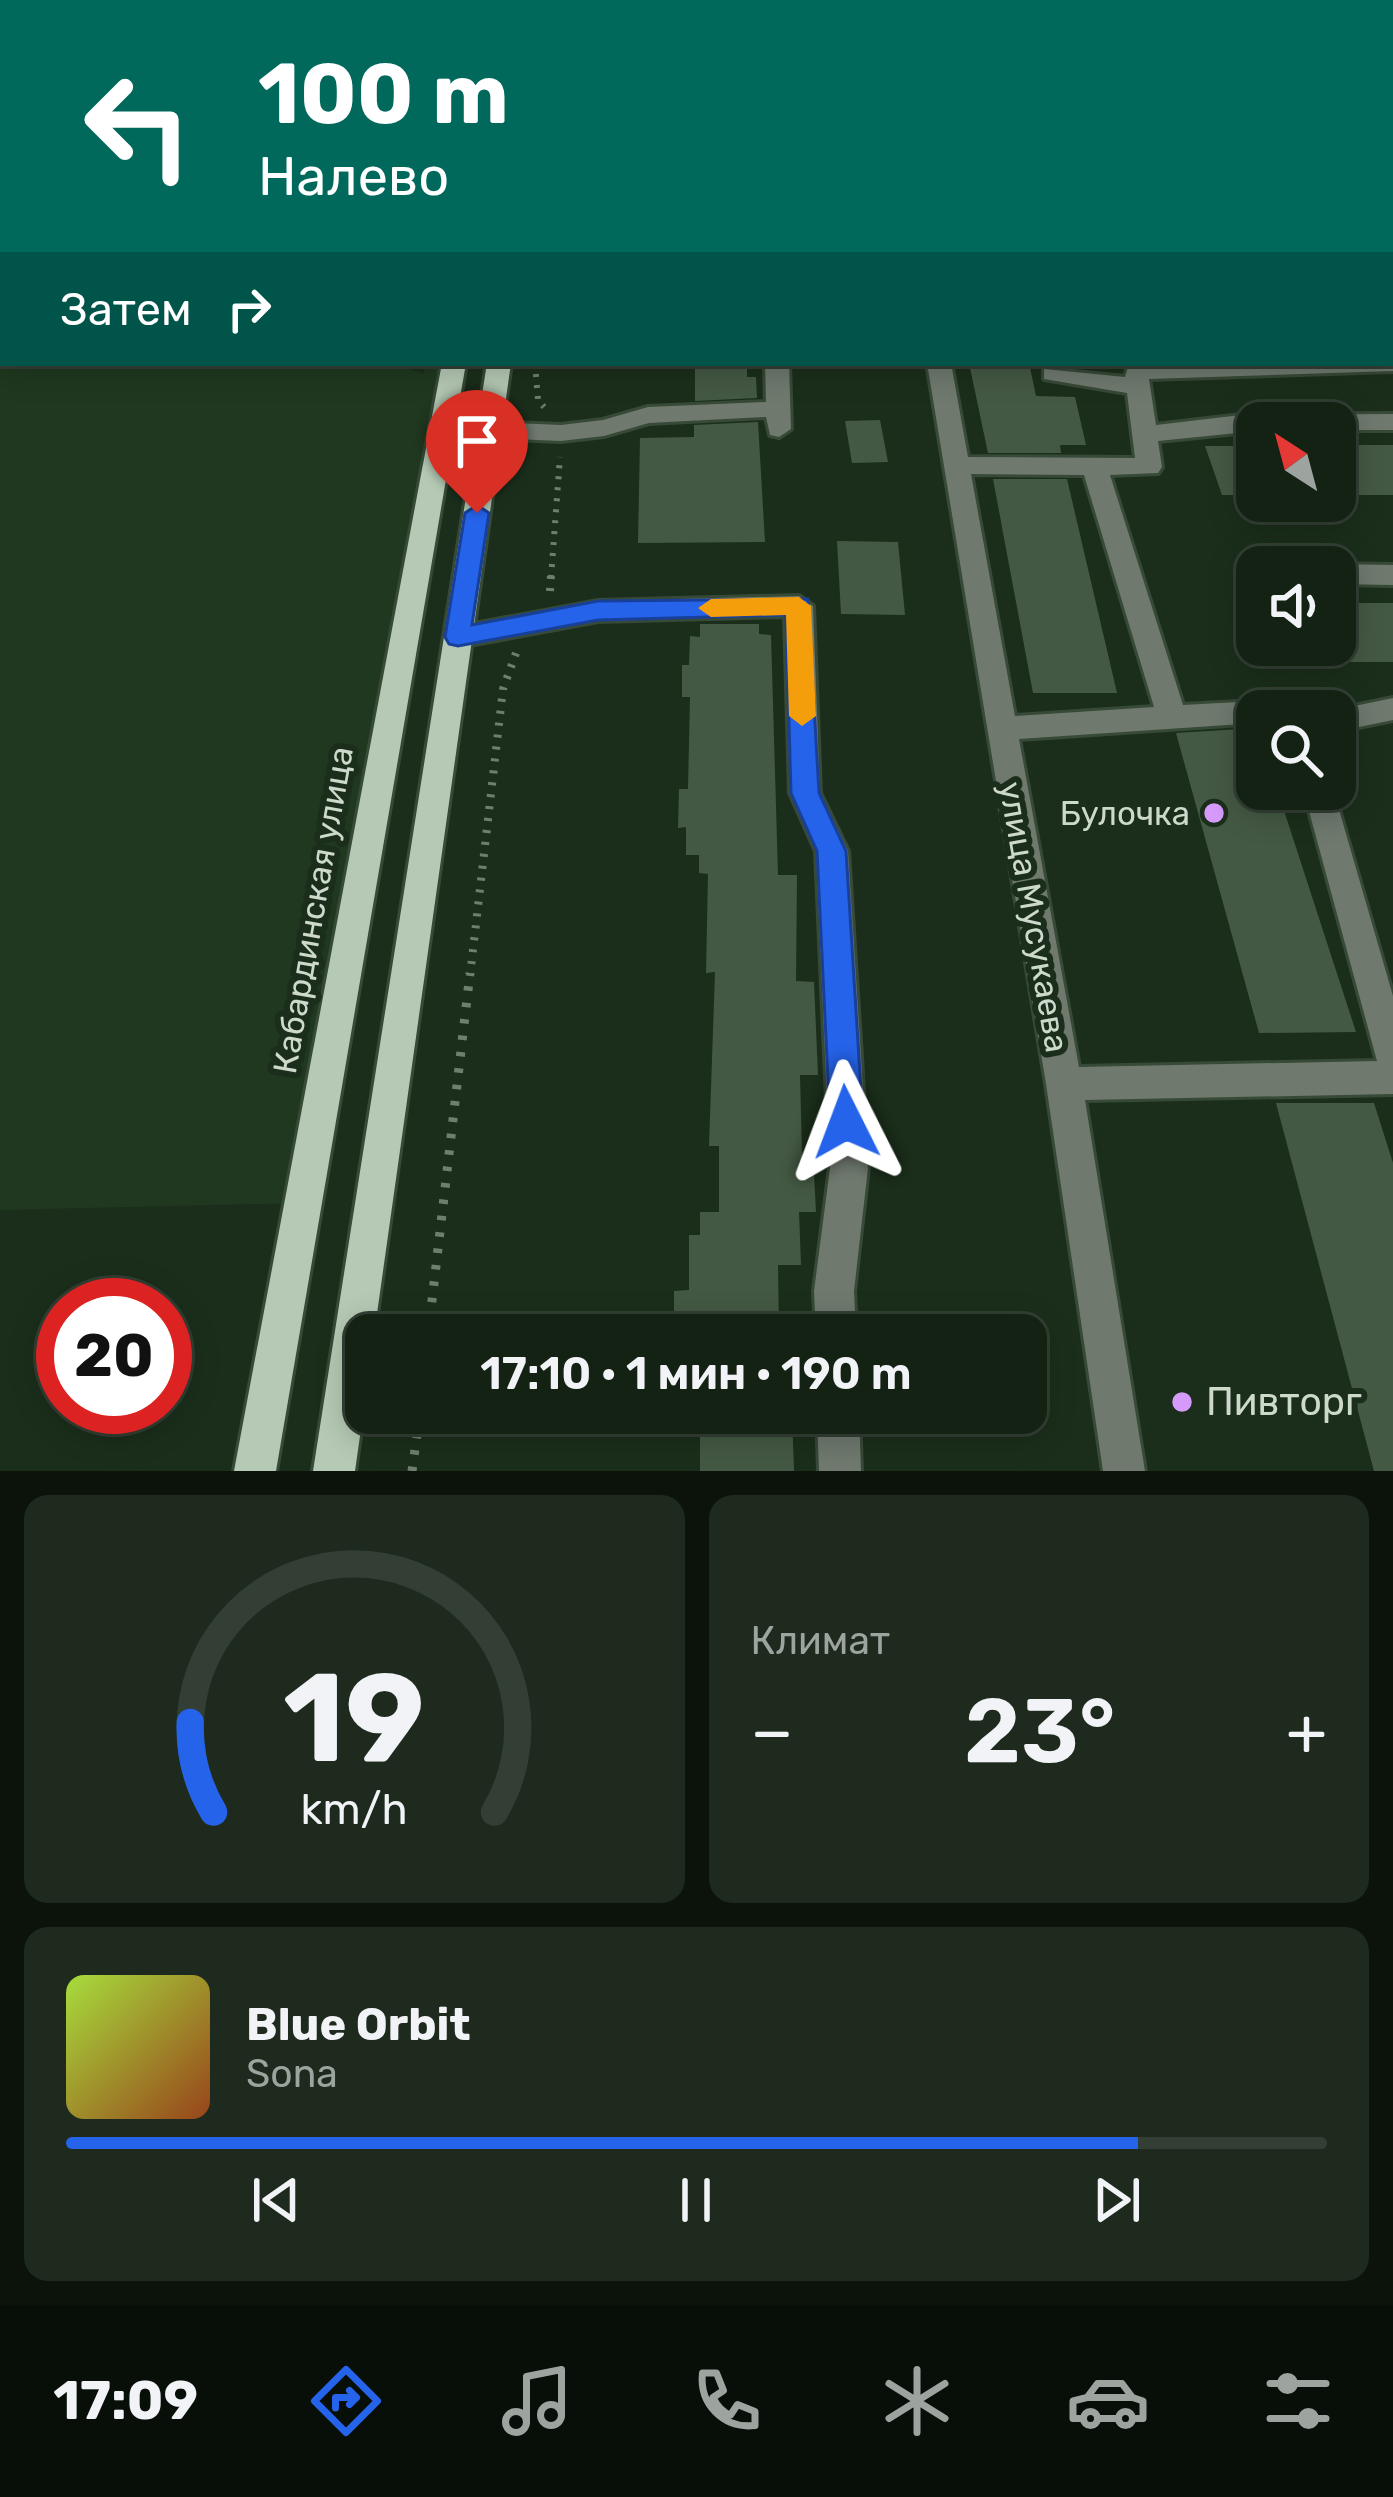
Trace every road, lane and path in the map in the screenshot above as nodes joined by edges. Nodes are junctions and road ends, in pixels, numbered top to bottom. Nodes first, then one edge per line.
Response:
1 (450, 366) edge
2 (500, 366) edge
3 (535, 366) edge
4 (777, 366) edge
5 (940, 366) edge
6 (1329, 366) edge
7 (1052, 374) dead end
8 (1138, 387) junction
9 (1393, 422) edge
10 (490, 430) junction
11 (561, 433) junction
12 (1145, 434) junction
13 (956, 465) junction
14 (1094, 466) junction
15 (1356, 574) edge
16 (1393, 575) edge
17 (547, 621) junction
18 (458, 637) junction
19 (1393, 710) edge
20 (1236, 713) edge
21 (1172, 717) junction
22 (1356, 717) edge
23 (1000, 729) junction
24 (1324, 810) edge
25 (1393, 1058) edge
26 (1393, 1077) edge
27 (1064, 1084) junction
28 (430, 1314) edge
29 (835, 1314) edge
30 (416, 1434) edge
31 (839, 1434) edge
32 (255, 1471) edge
33 (334, 1471) edge
34 (412, 1471) edge
35 (841, 1471) edge
36 (1124, 1471) edge

1 - 32 main road, Кабардинская улица
2 - 10 main road
3 - 11 path
4 - 11 street
5 - 13 street, улица Мусукаева
6 - 8 street
7 - 8 street
8 - 12 street
9 - 12 street
10 - 11 street
10 - 18 main road
11 - 17 path
12 - 14 street
13 - 14 street
13 - 23 street, улица Мусукаева
14 - 21 street
15 - 16 street
17 - 18 street
17 - 28 path
17 - 29 street
18 - 33 main road
19 - 22 street
20 - 21 street
21 - 23 street
23 - 27 street, улица Мусукаева
24 - 25 street
26 - 27 street
27 - 36 street, улица Мусукаева
30 - 34 path
31 - 35 street

